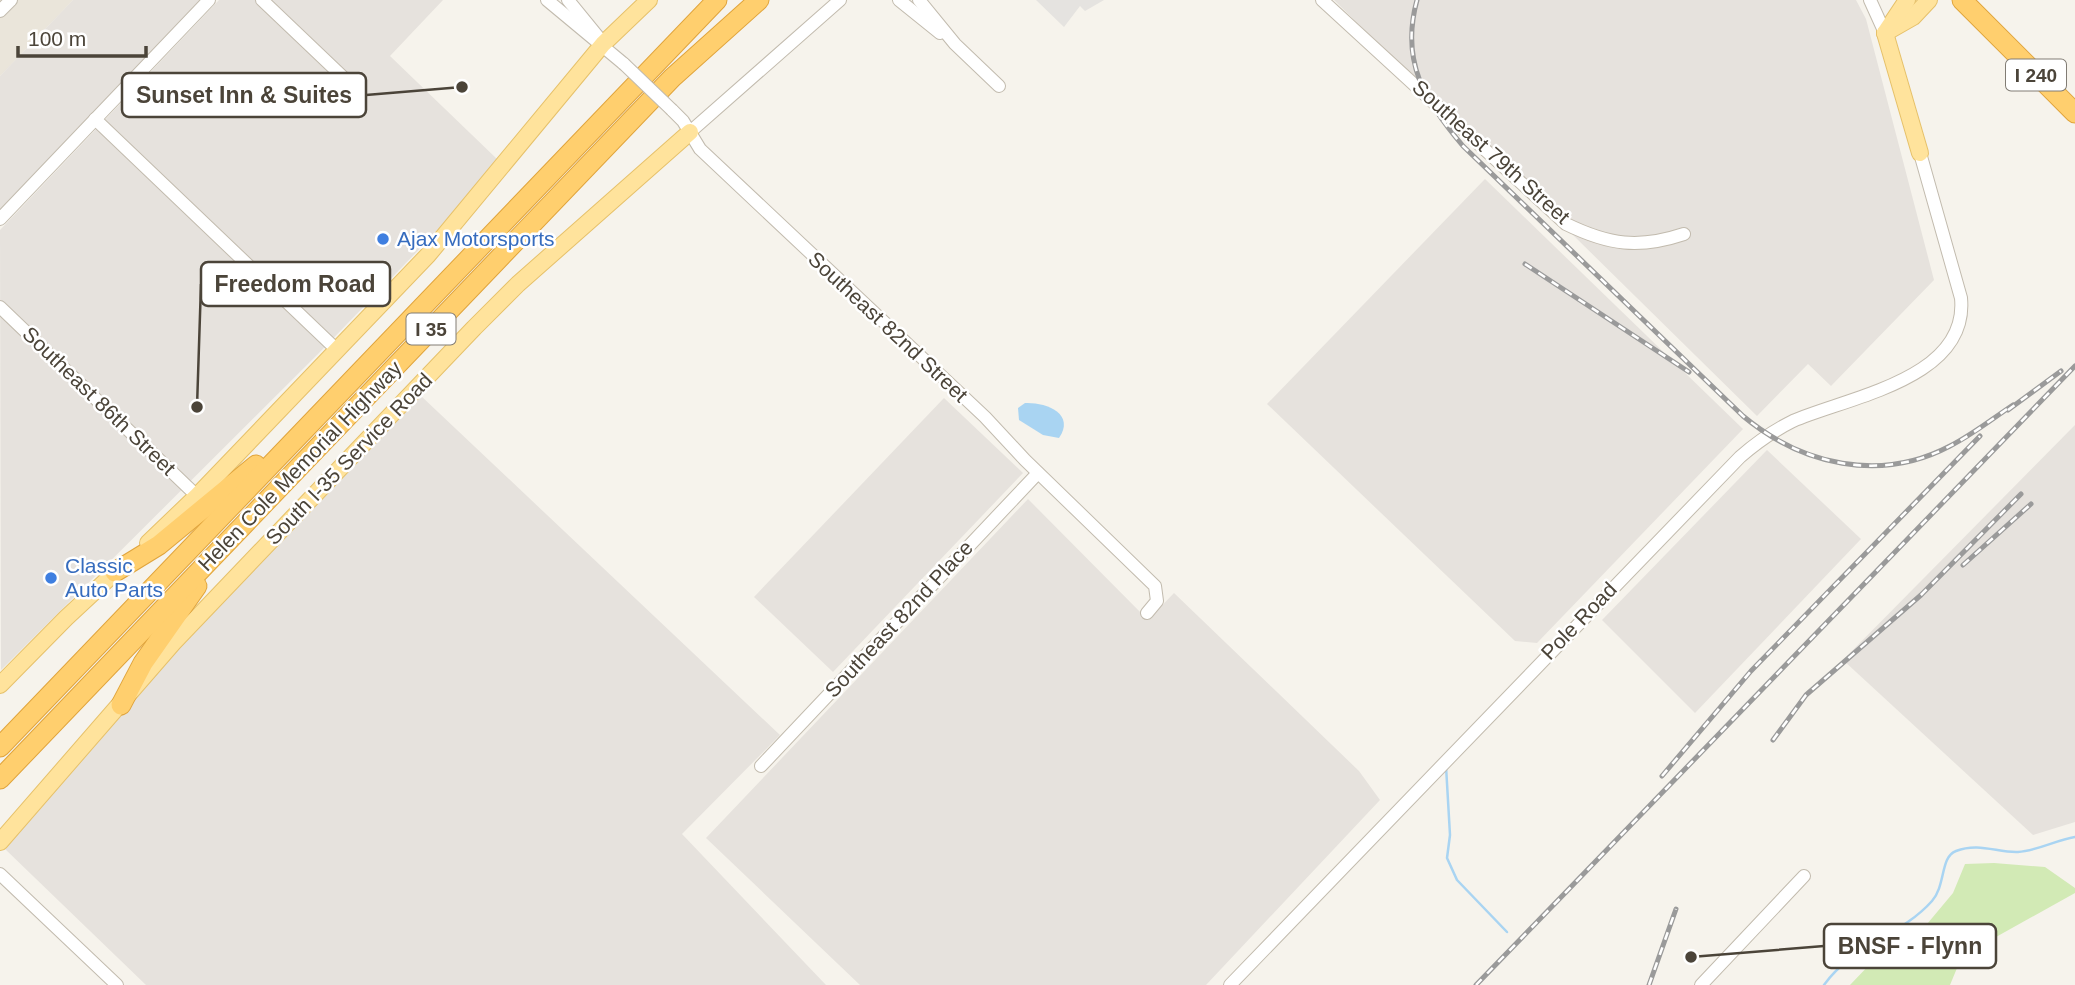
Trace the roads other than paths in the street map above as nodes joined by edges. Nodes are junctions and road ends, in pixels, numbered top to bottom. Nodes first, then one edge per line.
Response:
1 (11, 0) edge
2 (209, 0) edge
3 (262, 0) edge
4 (547, 0) edge
5 (568, 0) edge
6 (649, 0) edge
7 (717, 0) edge
8 (752, 0) edge
9 (759, 0) edge
10 (841, 0) edge
11 (899, 0) edge
12 (919, 0) edge
13 (1322, 0) edge
14 (1870, 0) edge
15 (1907, 0) edge
16 (1929, 0) edge
17 (1962, 0) edge
18 (1973, 0) edge
19 (0, 11) edge
20 (1885, 33) junction
21 (720, 35) junction
22 (603, 44) junction
23 (956, 44) junction
24 (344, 78) dead end
25 (999, 86) dead end
26 (2075, 96) edge
27 (2075, 113) edge
28 (95, 119) junction
29 (690, 132) junction
30 (1920, 153) joint
31 (0, 219) edge
32 (1684, 234) dead end
33 (0, 307) edge
34 (337, 350) junction
35 (324, 409) junction
36 (1038, 473) junction
37 (197, 496) junction
38 (222, 547) junction
39 (115, 572) junction
40 (1147, 613) dead end
41 (0, 685) edge
42 (121, 705) junction
43 (0, 747) edge
44 (761, 766) dead end
45 (0, 779) edge
46 (19, 823) junction
47 (0, 829) edge
48 (0, 842) edge
49 (0, 874) edge
50 (1804, 876) dead end
51 (117, 985) edge
52 (1230, 985) edge
53 (1701, 985) edge

1 - 19 street
2 - 28 street
3 - 24 street
4 - 22 street, Southeast 82nd Street
5 - 22 street, Southeast 82nd Street
6 - 22 main road
7 - 35 highway, Helen Cole Memorial Highway / I 35
8 - 21 highway, I 35
9 - 21 highway
10 - 29 street, South I-35 Service Road
11 - 23 street
12 - 23 street
13 - 32 street, Southeast 79th Street
14 - 20 street
15 - 20 main road
16 - 20 main road
17 - 27 highway, I 240
18 - 26 highway, I 240
20 - 30 main road
21 - 38 highway, Helen Cole Memorial Highway / I 35
22 - 29 street, Southeast 82nd Street, bridge
22 - 34 main road
23 - 25 street
28 - 31 street
28 - 34 street
29 - 36 street, Southeast 82nd Street
29 - 42 main road, South I-35 Service Road
30 - 52 street, Pole Road
33 - 37 street, Southeast 86th Street
34 - 37 main road
35 - 39 highway
35 - 43 highway, Helen Cole Memorial Highway / I 35
36 - 40 street, Southeast 82nd Street
36 - 44 street, Southeast 82nd Place
37 - 39 main road
38 - 42 highway
38 - 45 highway, Helen Cole Memorial Highway / I 35
39 - 41 main road
42 - 46 main road, South I-35 Service Road
46 - 47 main road
46 - 48 main road, South I-35 Service Road
49 - 51 street
50 - 53 street

